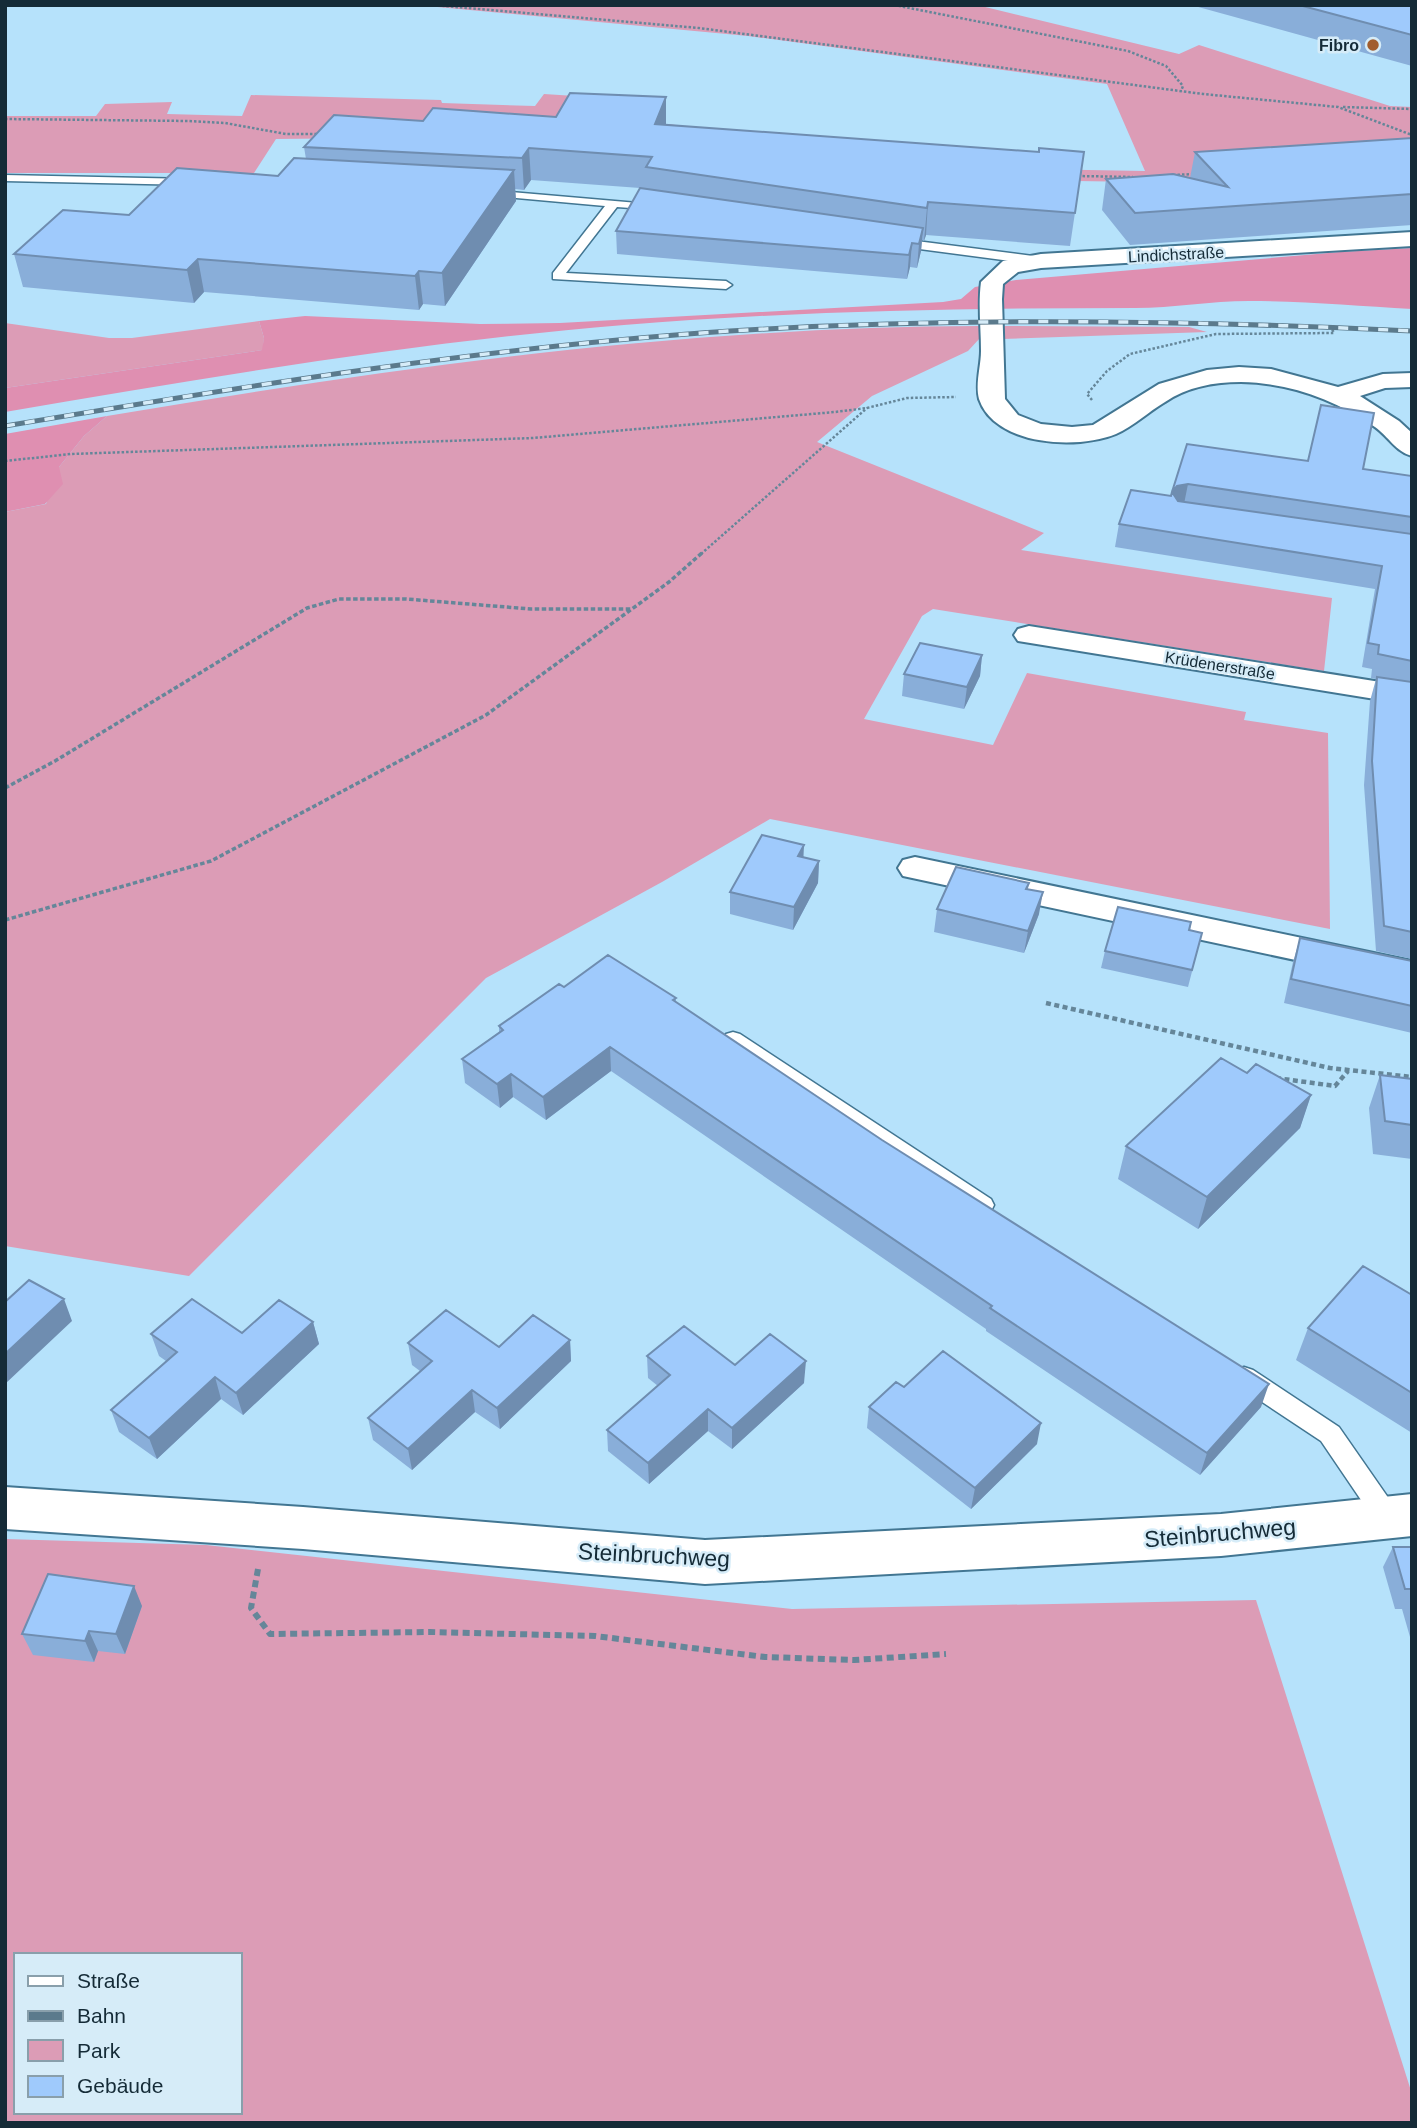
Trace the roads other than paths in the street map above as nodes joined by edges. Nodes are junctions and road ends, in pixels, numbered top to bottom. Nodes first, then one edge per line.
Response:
1 (5, 178) edge
2 (204, 182) edge
3 (469, 192) edge
4 (614, 203) junction
5 (673, 208) edge
6 (874, 239) edge
7 (1412, 239) edge
8 (1041, 261) junction
9 (726, 285) dead end
10 (1412, 380) edge
11 (1340, 394) junction
12 (1412, 448) edge
13 (1028, 635) dead end
14 (1412, 696) edge
15 (915, 868) dead end
16 (1412, 973) edge
17 (733, 1039) edge
18 (997, 1214) edge
19 (1227, 1366) edge
20 (5, 1508) edge
21 (1400, 1516) edge

1 - 2 lane
3 - 4 lane
4 - 5 lane
4 - 9 lane
6 - 8 lane
7 - 8 street, Lindichstraße
8 - 11 street, Lindichstraße
10 - 11 street
11 - 12 street
13 - 14 street, Krüdenerstraße
15 - 16 street
17 - 18 lane
19 - 21 lane, Steinbruchweg
20 - 21 street, Steinbruchweg

